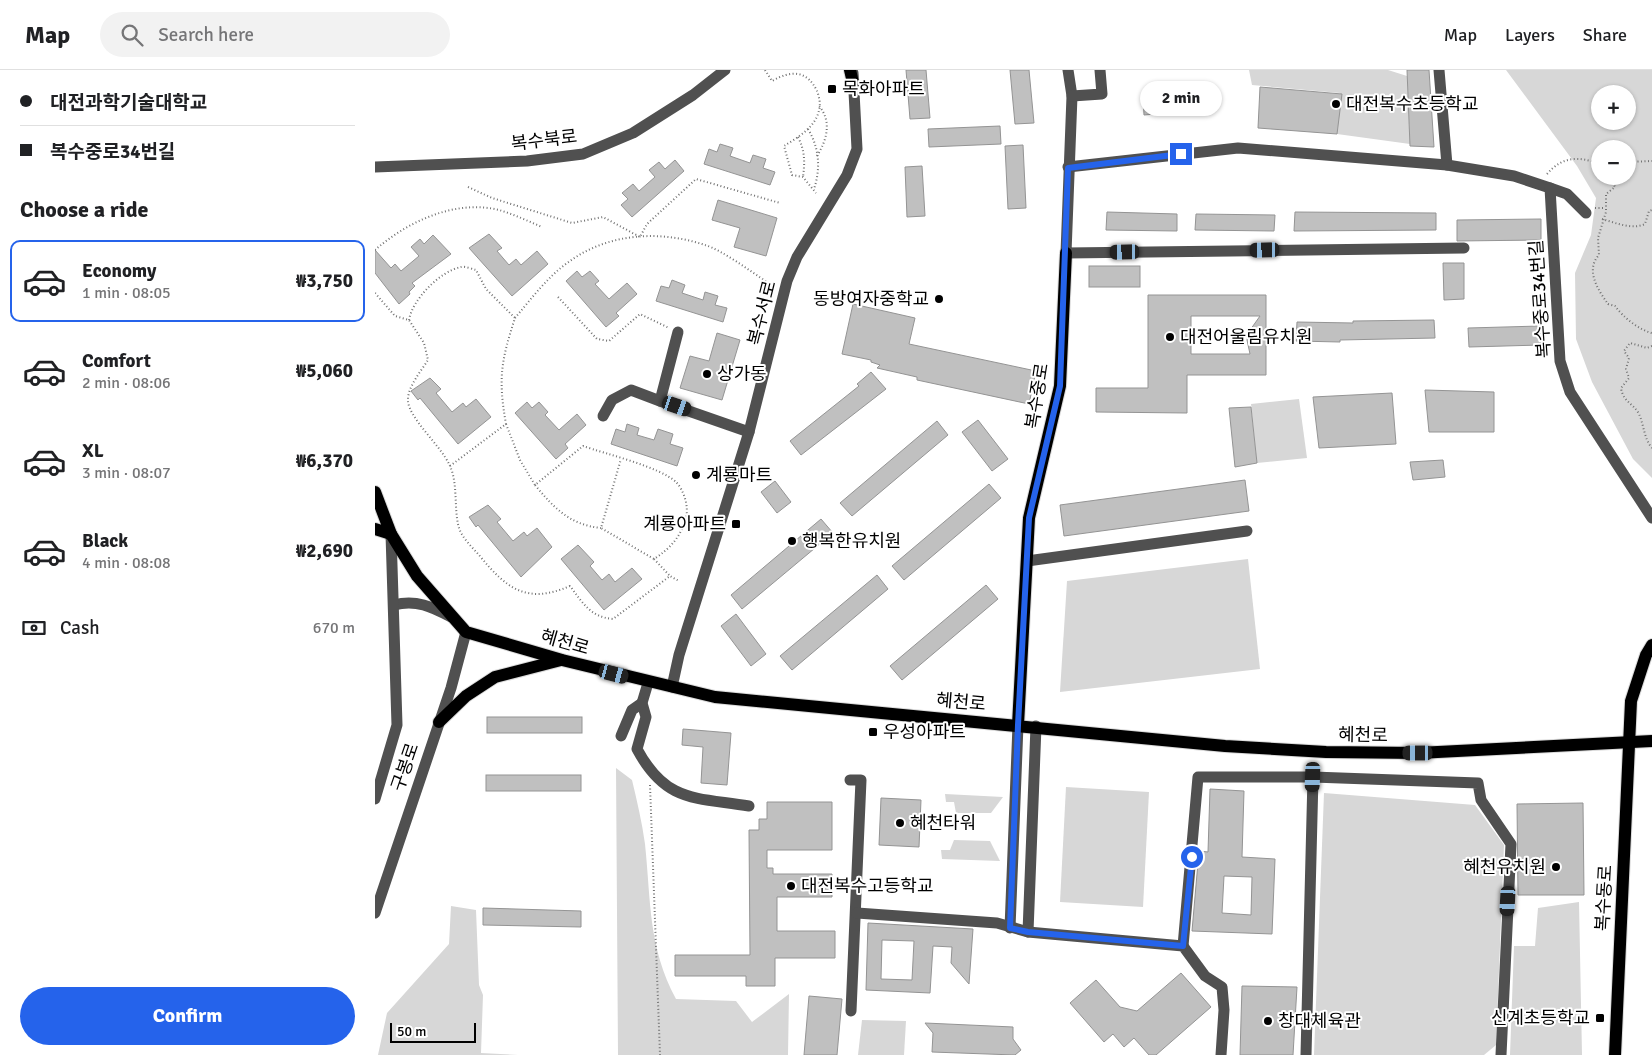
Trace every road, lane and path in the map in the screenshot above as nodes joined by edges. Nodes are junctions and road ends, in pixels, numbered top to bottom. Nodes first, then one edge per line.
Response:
1 (725, 70) edge
2 (765, 70) edge
3 (1068, 70) edge
4 (1100, 70) edge
5 (1439, 70) edge
6 (852, 74) edge
7 (1072, 96) junction
8 (819, 106) junction
9 (808, 129) junction
10 (798, 137) junction
11 (817, 156) junction
12 (1591, 161) edge
13 (1652, 161) edge
14 (1636, 162) edge
15 (1447, 165) junction
16 (375, 167) edge
17 (1068, 168) junction
18 (803, 177) junction
19 (1614, 185) edge
20 (468, 187) dead end
21 (1546, 187) junction
22 (814, 190) junction
23 (816, 193) dead end
24 (780, 203) dead end
25 (1652, 210) edge
26 (1586, 213) dead end
27 (1603, 219) junction
28 (542, 227) dead end
29 (640, 237) junction
30 (1464, 248) dead end
31 (375, 250) edge
32 (1066, 253) junction
33 (767, 282) dead end
34 (375, 293) edge
35 (558, 297) dead end
36 (515, 318) junction
37 (409, 320) junction
38 (678, 332) joint
39 (1652, 333) edge
40 (1652, 346) edge
41 (660, 401) junction
42 (603, 416) dead end
43 (506, 424) junction
44 (749, 432) junction
45 (1652, 448) edge
46 (621, 459) junction
47 (450, 466) junction
48 (535, 485) junction
49 (375, 492) edge
50 (1652, 518) edge
51 (601, 528) junction
52 (375, 529) edge
53 (1247, 531) dead end
54 (391, 534) junction
55 (655, 559) junction
56 (1027, 561) junction
57 (669, 576) junction
58 (679, 581) dead end
59 (394, 605) junction
60 (455, 619) junction
61 (466, 632) junction
62 (1652, 645) edge
63 (562, 660) junction
64 (648, 683) junction
65 (672, 687) junction
66 (642, 703) junction
67 (439, 722) junction
68 (1018, 725) junction
69 (1036, 726) junction
70 (621, 736) dead end
71 (1652, 741) edge
72 (1629, 743) junction
73 (649, 769) junction
74 (1313, 777) junction
75 (851, 780) dead end
76 (375, 799) edge
77 (749, 806) dead end
78 (375, 913) edge
79 (857, 913) junction
80 (1010, 928) junction
81 (1028, 932) junction
82 (1183, 946) junction
83 (851, 1011) dead end
84 (660, 1055) edge
85 (1221, 1055) edge
86 (1306, 1055) edge
87 (1501, 1055) edge
88 (1615, 1055) edge

1 - 16 street, 복수북로
2 - 8 path
3 - 7 street, 복수중로
4 - 7 street
5 - 15 street
6 - 44 street, 복수서로
7 - 17 street, 복수중로
8 - 9 path
8 - 11 path
9 - 10 path
9 - 11 path
10 - 18 path
10 - 18 path
11 - 22 path
12 - 21 path
13 - 14 path
15 - 17 street
15 - 21 street
17 - 32 street, 복수중로
18 - 22 path
19 - 27 path
20 - 29 path
21 - 26 street
21 - 50 street, 복수중로34번길
22 - 23 path
24 - 29 path
25 - 27 path
27 - 39 path
28 - 31 path
29 - 33 path
29 - 36 path
30 - 32 street
32 - 56 main road, 복수중로
34 - 37 path
35 - 38 path
36 - 37 path
36 - 43 path
37 - 47 path
38 - 41 street
40 - 45 path
41 - 42 street
41 - 44 street
43 - 47 path
43 - 48 path
44 - 65 street, 복수서로
46 - 48 path
46 - 51 path
46 - 55 path
47 - 57 path
48 - 51 path
49 - 54 main road
51 - 55 path
52 - 54 main road
53 - 56 street
54 - 59 street
54 - 60 main road
55 - 57 path
56 - 68 main road, 복수중로
57 - 58 path
59 - 60 street
59 - 76 street
60 - 61 main road
61 - 63 main road, 혜천로
61 - 67 street, 구봉로
62 - 72 main road
63 - 64 main road, 혜천로
63 - 67 main road
64 - 65 main road, 혜천로
64 - 66 street
65 - 68 main road, 혜천로
66 - 70 street
66 - 73 street
67 - 78 street, 구봉로
68 - 69 main road, 혜천로
68 - 80 street
69 - 72 main road, 혜천로
69 - 81 street
71 - 72 main road, 혜천로
72 - 88 main road, 복수동로
73 - 77 street
73 - 84 path
74 - 82 street
74 - 86 street
74 - 87 street
75 - 79 street
79 - 80 street
79 - 83 street
80 - 81 street
81 - 82 street
82 - 85 street

